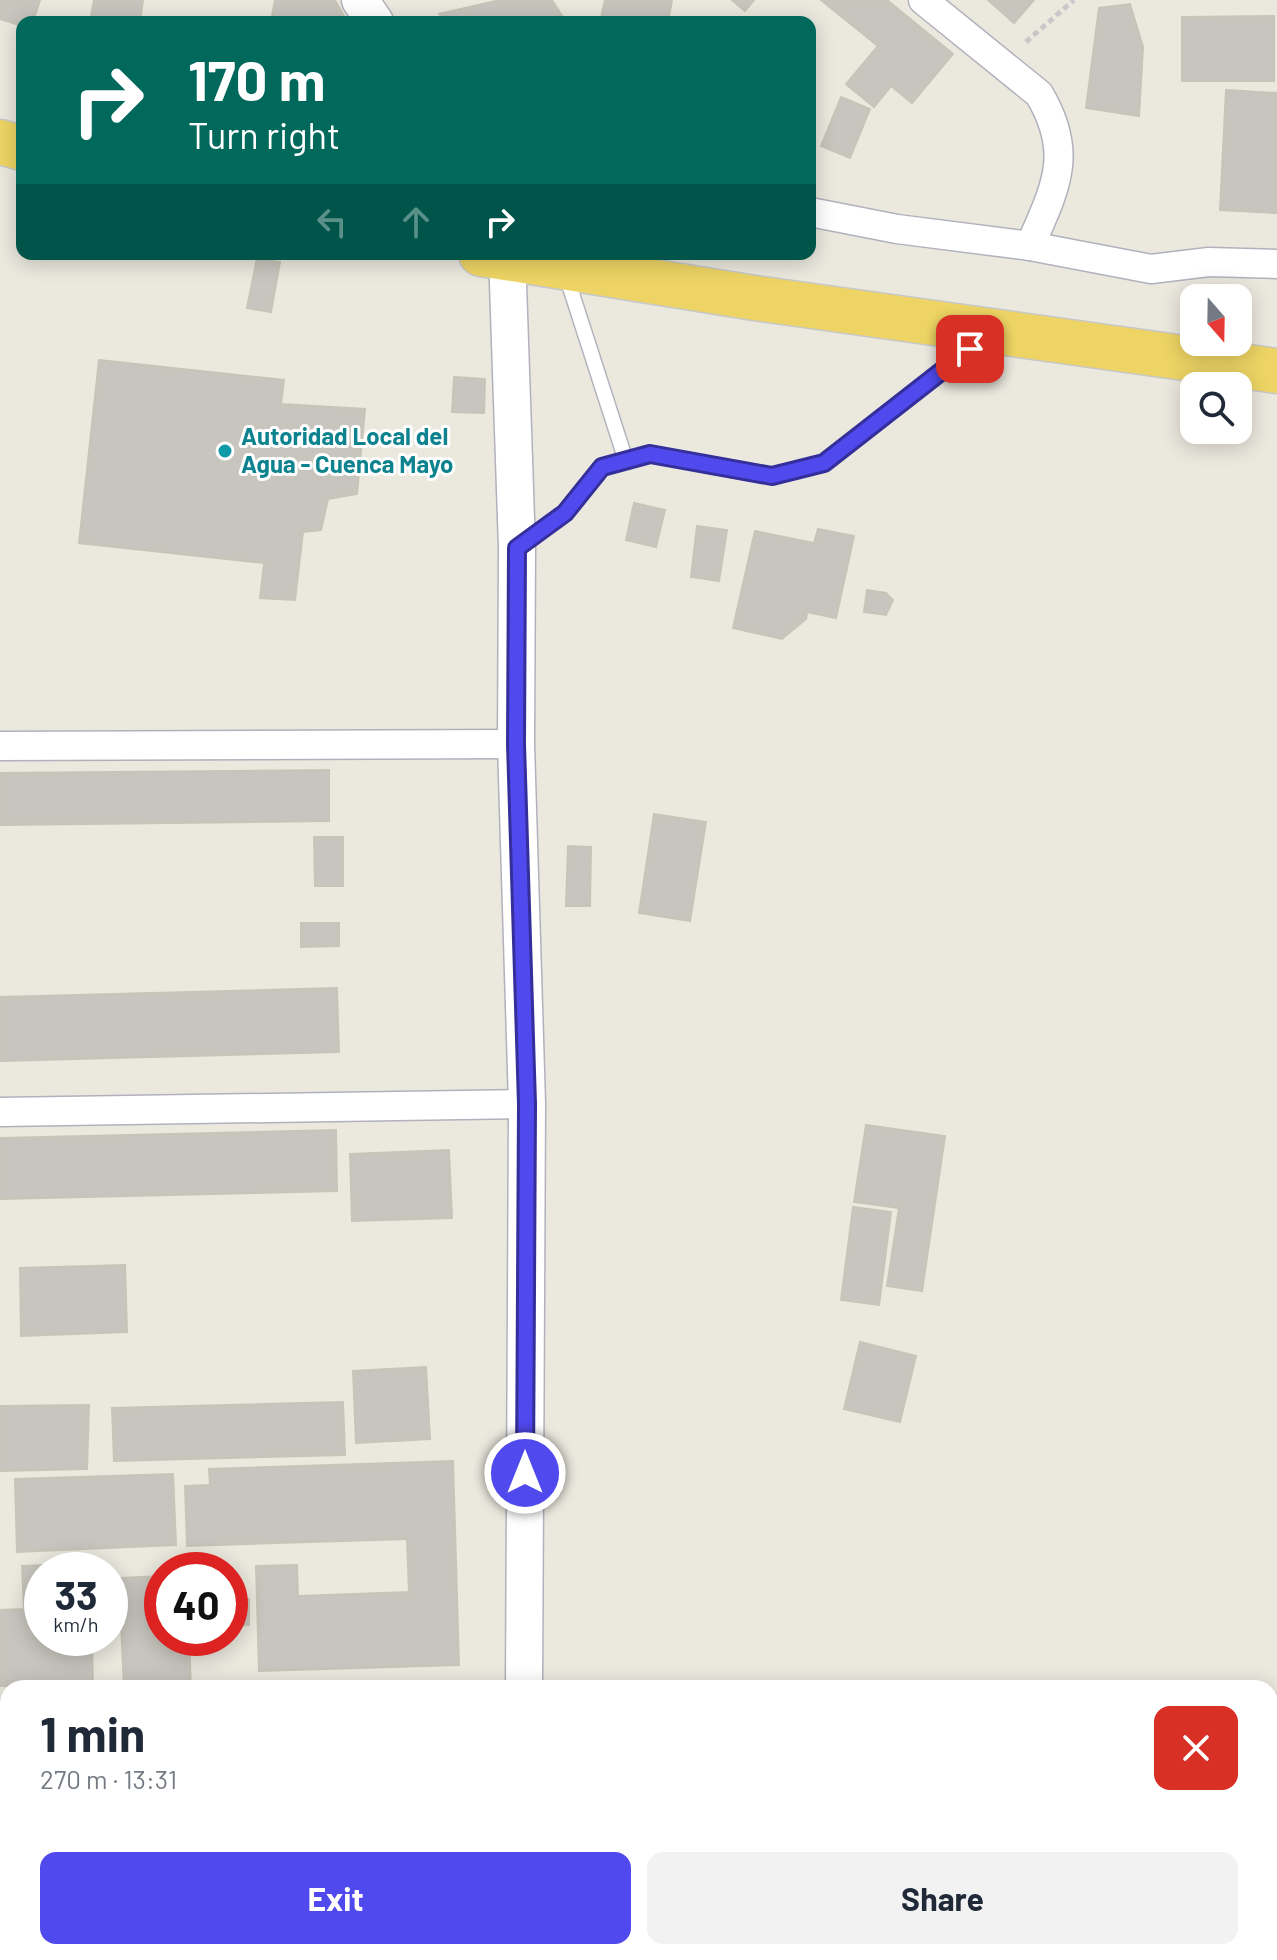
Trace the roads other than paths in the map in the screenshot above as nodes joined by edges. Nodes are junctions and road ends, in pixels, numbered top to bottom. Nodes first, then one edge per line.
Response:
1 (923, 0) edge
2 (816, 213) edge
3 (1030, 246) junction
4 (499, 260) edge
5 (526, 260) edge
6 (1277, 264) edge
7 (564, 267) junction
8 (994, 330) junction
9 (1277, 371) edge
10 (626, 461) junction
11 (517, 548) junction
12 (516, 744) junction
13 (0, 746) edge
14 (527, 1104) junction
15 (0, 1112) edge
16 (524, 1680) edge

1 - 3 street
2 - 3 street
3 - 6 street
4 - 11 street
5 - 7 highway
7 - 8 highway
7 - 10 lane
8 - 9 highway
8 - 10 lane
10 - 11 lane
11 - 12 street
12 - 13 street
12 - 14 street
14 - 15 street
14 - 16 street

